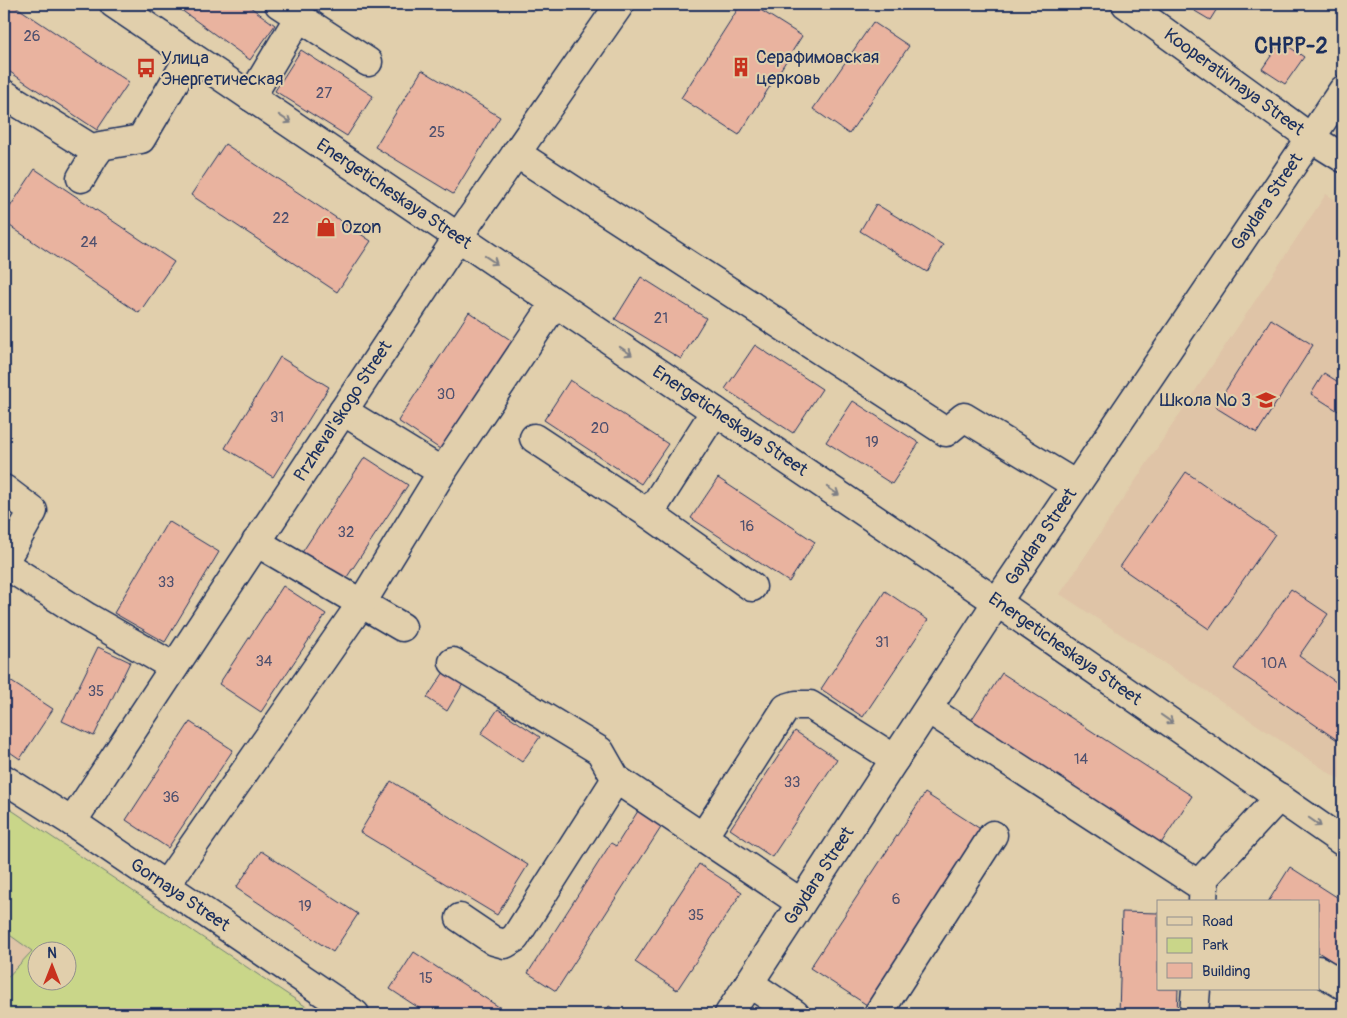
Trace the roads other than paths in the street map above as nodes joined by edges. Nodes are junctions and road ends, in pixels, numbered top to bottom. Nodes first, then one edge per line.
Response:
1 (114, 4) edge
2 (620, 4) edge
3 (1126, 4) edge
4 (289, 10) edge
5 (150, 14) edge
6 (190, 56) junction
7 (368, 62) dead end
8 (1343, 90) edge
9 (4, 94) edge
10 (251, 97) junction
11 (1311, 138) junction
12 (97, 152) junction
13 (516, 153) junction
14 (1343, 158) edge
15 (81, 178) dead end
16 (458, 237) junction
17 (556, 303) junction
18 (343, 411) junction
19 (716, 412) junction
20 (534, 438) dead end
21 (442, 472) junction
22 (1076, 485) junction
23 (4, 489) edge
24 (649, 514) junction
25 (256, 542) junction
26 (4, 563) edge
27 (752, 587) dead end
28 (997, 602) junction
29 (361, 604) junction
30 (402, 628) dead end
31 (453, 662) dead end
32 (174, 667) junction
33 (928, 708) junction
34 (895, 759) junction
35 (4, 779) edge
36 (616, 779) junction
37 (1279, 797) junction
38 (72, 822) junction
39 (993, 835) dead end
40 (703, 837) junction
41 (1343, 842) edge
42 (166, 885) junction
43 (1205, 897) edge
44 (801, 903) junction
45 (460, 918) dead end
46 (1320, 971) edge
47 (749, 983) junction
48 (1343, 985) edge
49 (1196, 990) edge
50 (351, 1013) edge
51 (729, 1014) edge
52 (795, 1014) edge
53 (878, 1014) edge
54 (1194, 1014) edge

1 - 5 street, Energeticheskaya Street
2 - 13 street, Przheval'skogo Street
3 - 11 street, Kooperativnaya Street
4 - 7 street
4 - 10 street
5 - 6 street, Energeticheskaya Street
6 - 10 street, Energeticheskaya Street
6 - 12 street
8 - 11 street, Gaydara Street
9 - 12 street
10 -> 16 street, Energeticheskaya Street
11 - 14 street, Kooperativnaya Street
11 - 22 street, Gaydara Street
12 - 15 street
13 - 16 street, Przheval'skogo Street
13 - 22 street
16 -> 17 street, Energeticheskaya Street
16 - 18 street, Przheval'skogo Street
17 -> 19 street, Energeticheskaya Street
17 - 21 street
18 - 21 street
18 - 25 street, Przheval'skogo Street
19 - 24 street
19 -> 28 street, Energeticheskaya Street
20 - 24 street
21 - 29 street
22 - 28 street, Gaydara Street
23 - 26 street
24 - 27 street
25 - 29 street
25 - 32 street, Przheval'skogo Street
26 - 32 street
28 - 33 street, Gaydara Street
28 -> 37 street, Energeticheskaya Street
29 - 30 street
29 - 42 street
31 - 36 street
32 - 38 street, Przheval'skogo Street
33 - 34 street, Gaydara Street
33 - 43 street
34 - 40 street
34 - 44 street, Gaydara Street
35 - 38 street, Gornaya Street
36 - 40 street
36 - 45 street
37 -> 41 street, Energeticheskaya Street
37 - 43 street
38 - 42 street, Gornaya Street
39 - 53 street
40 - 44 street
42 - 50 street, Gornaya Street
44 - 47 street, Gaydara Street
46 - 48 street
47 - 51 street, Gaydara Street
47 - 52 street
49 - 54 street

